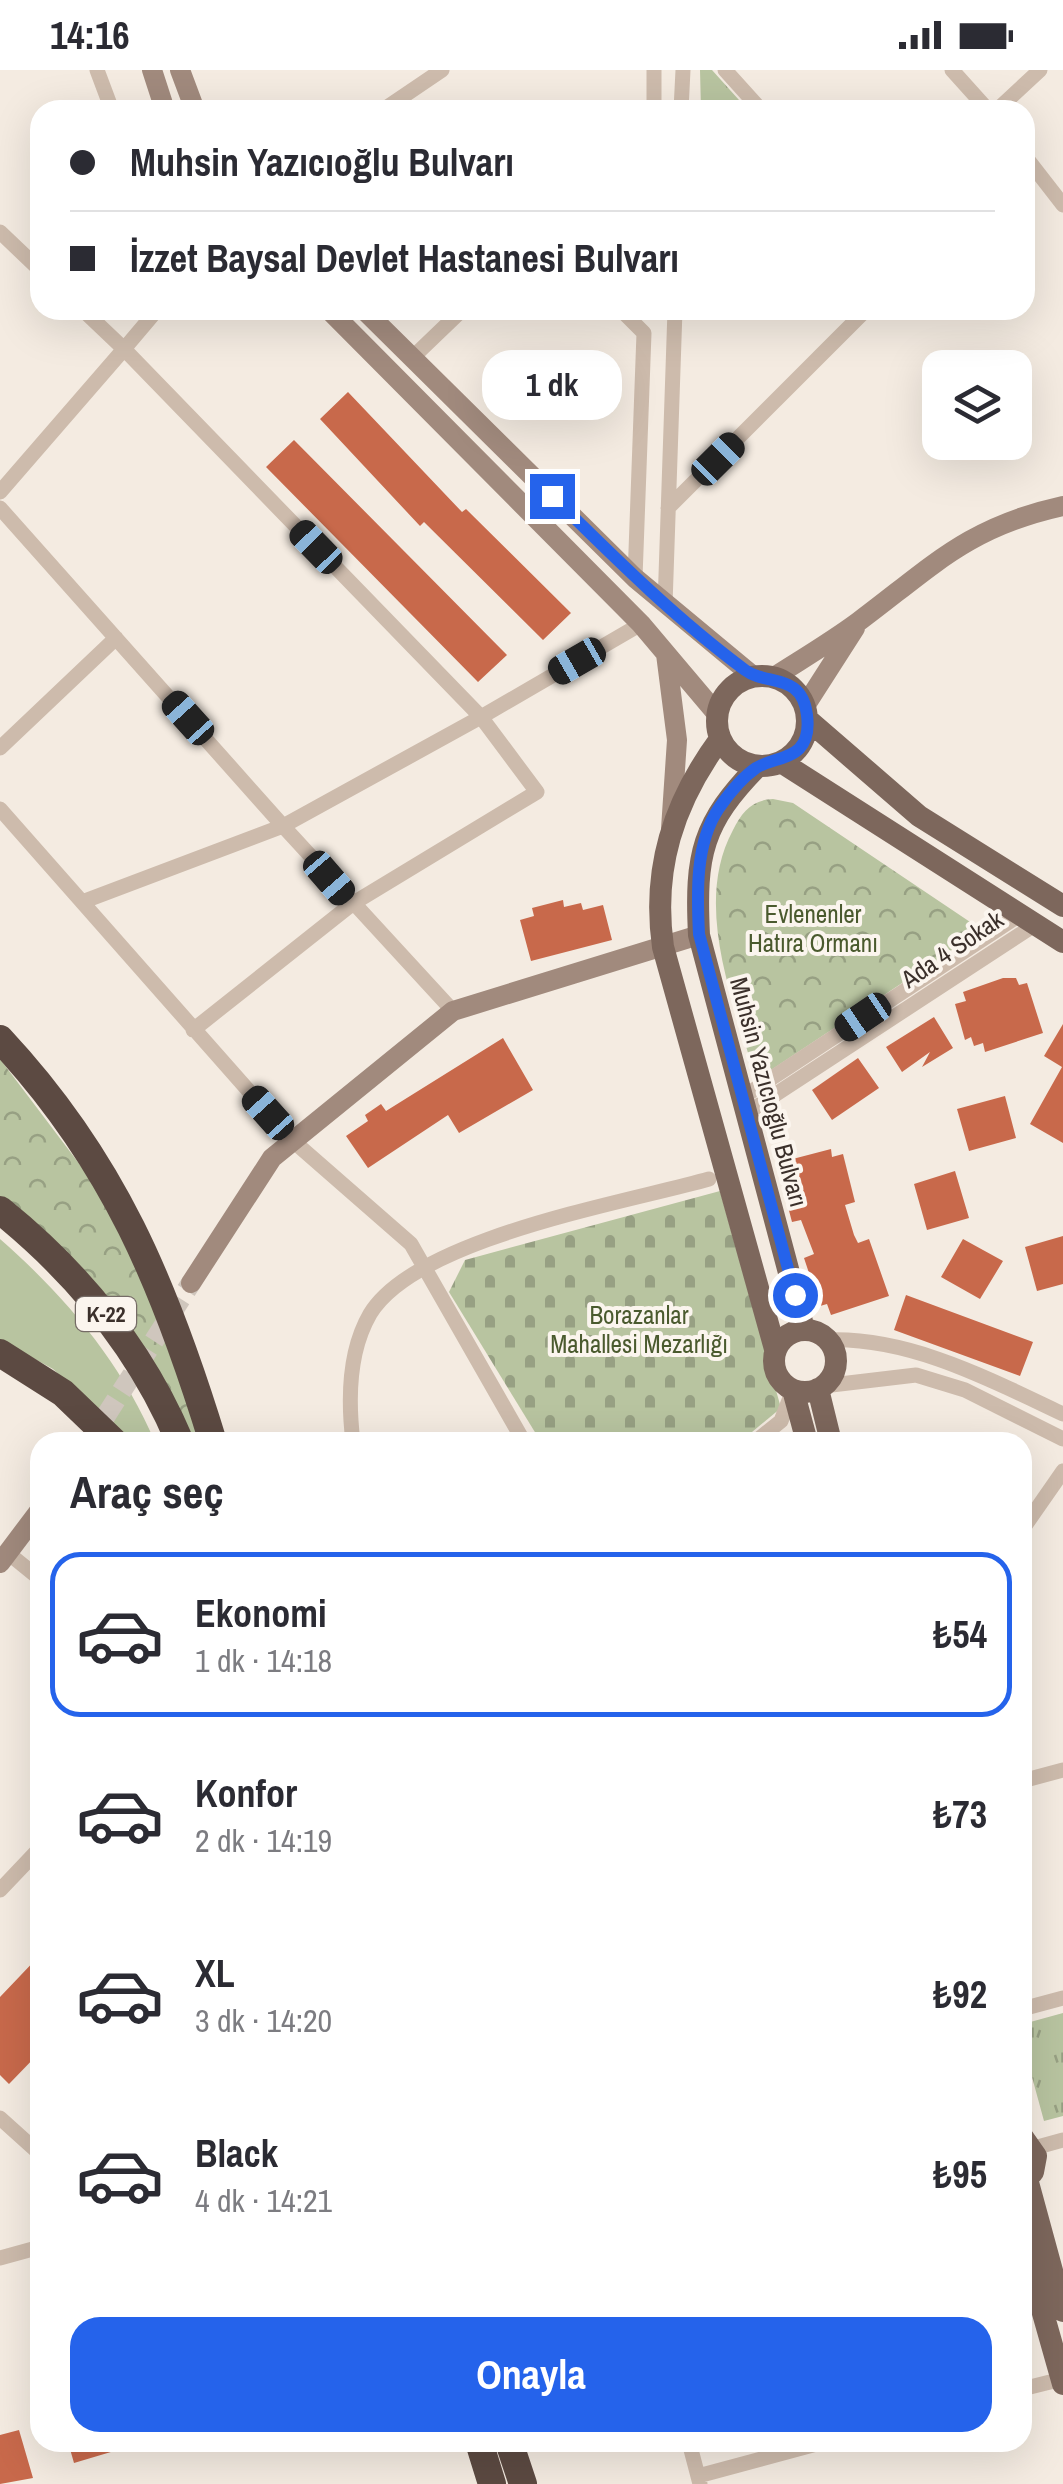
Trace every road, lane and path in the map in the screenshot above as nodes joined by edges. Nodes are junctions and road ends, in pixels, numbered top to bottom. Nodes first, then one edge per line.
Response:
1 (96, 70) edge
2 (152, 70) edge
3 (180, 70) edge
4 (442, 70) edge
5 (654, 70) edge
6 (682, 70) edge
7 (725, 70) edge
8 (952, 70) edge
9 (1040, 70) edge
10 (108, 100) edge
11 (162, 100) edge
12 (191, 100) edge
13 (412, 100) edge
14 (654, 100) edge
15 (681, 100) edge
16 (752, 100) edge
17 (979, 100) edge
18 (1007, 100) edge
19 (1035, 169) edge
20 (1063, 205) edge
21 (0, 232) edge
22 (30, 260) edge
23 (94, 320) edge
24 (149, 320) edge
25 (339, 320) edge
26 (374, 320) edge
27 (452, 320) edge
28 (631, 320) edge
29 (645, 320) edge
30 (675, 320) edge
31 (851, 320) edge
32 (644, 332) junction
33 (124, 349) junction
34 (412, 358) junction
35 (0, 492) edge
36 (1063, 506) edge
37 (0, 508) edge
38 (668, 508) junction
39 (635, 578) junction
40 (665, 606) junction
41 (860, 620) junction
42 (641, 624) junction
43 (116, 638) junction
44 (666, 652) junction
45 (764, 677) junction
46 (806, 712) junction
47 (716, 714) junction
48 (481, 717) junction
49 (720, 739) junction
50 (0, 748) edge
51 (770, 764) junction
52 (0, 809) edge
53 (283, 826) junction
54 (671, 830) junction
55 (82, 902) junction
56 (352, 904) junction
57 (1063, 906) edge
58 (1025, 921) junction
59 (699, 934) junction
60 (1063, 942) edge
61 (664, 947) junction
62 (453, 1011) junction
63 (193, 1030) junction
64 (0, 1039) edge
65 (745, 1105) junction
66 (292, 1140) junction
67 (708, 1179) dead end
68 (0, 1210) edge
69 (0, 1228) edge
70 (424, 1267) junction
71 (191, 1283) tunnel mouth
72 (804, 1329) junction
73 (828, 1340) junction
74 (775, 1350) junction
75 (0, 1353) edge
76 (821, 1388) junction
77 (794, 1390) junction
78 (1063, 1414) edge
79 (104, 1432) edge
80 (158, 1432) edge
81 (175, 1432) edge
82 (210, 1432) edge
83 (352, 1432) edge
84 (518, 1432) edge
85 (768, 1432) edge
86 (805, 1432) edge
87 (829, 1432) edge
88 (1063, 1439) edge
89 (1063, 1471) edge
90 (1032, 1516) edge
91 (30, 1523) edge
92 (4, 1558) edge
93 (30, 1574) edge
94 (1063, 1770) edge
95 (1032, 1778) edge
96 (30, 1858) edge
97 (0, 1890) edge
98 (1063, 1998) edge
99 (1032, 2006) edge
100 (0, 2118) edge
101 (1063, 2140) edge
102 (1032, 2142) edge
103 (30, 2145) edge
104 (1032, 2204) edge
105 (30, 2250) edge
106 (0, 2258) edge
107 (1032, 2274) edge
108 (1063, 2311) edge
109 (1062, 2381) edge
110 (1032, 2388) edge
111 (482, 2452) edge
112 (512, 2452) edge
113 (692, 2452) edge
114 (791, 2452) edge
115 (699, 2480) edge
116 (492, 2484) edge
117 (523, 2484) edge

1 - 10 street
2 - 11 main road
3 - 12 main road
4 - 13 street
5 - 14 street
6 - 15 street
7 - 16 street
8 - 17 street
9 - 18 street
19 - 20 street
21 - 22 street
23 - 33 street
24 - 33 street
25 - 42 main road
26 - 34 main road
27 - 34 street
28 - 32 street
29 - 32 street
30 - 38 street
31 - 38 street
32 - 39 street
33 - 35 street
33 - 48 street
34 - 39 main road
36 - 41 main road
37 - 43 street
38 - 40 street
39 - 40 main road
40 - 45 main road
41 - 45 main road
41 - 46 main road
42 - 44 main road
42 - 48 street
43 - 50 street
43 - 53 street
44 - 47 main road
44 - 54 main road
45 - 46 main road
45 - 47 main road
46 - 51 main road
46 - 57 main road
47 - 49 main road
48 - 53 street
48 - 56 street
49 - 51 main road
49 - 54 main road
51 - 58 main road
51 - 59 main road, Muhsin Yazıcıoğlu Bulvarı
52 - 55 street
53 - 55 street
53 - 56 street
54 - 61 main road
55 - 63 street
56 - 62 street
56 - 63 street
58 - 60 main road
58 - 65 street, Ada 4 Sokak
59 - 61 main road
59 - 65 main road, Muhsin Yazıcıoğlu Bulvarı
61 - 62 main road
61 - 74 main road
62 - 66 main road
63 - 66 street
64 - 82 highway
65 - 72 main road, Muhsin Yazıcıoğlu Bulvarı
66 - 70 street
66 - 71 main road
67 - 70 street
68 - 81 highway, K-22
69 - 80 highway, K-22
70 - 83 street
70 - 84 street
72 - 73 main road
72 - 74 main road
73 - 76 main road
73 - 78 street
74 - 77 main road
75 - 79 highway
76 - 77 main road
76 - 87 main road
76 - 88 street
77 - 85 street
77 - 86 main road
89 - 90 street
91 - 92 main road
92 - 93 street
94 - 95 street
96 - 97 street
98 - 99 street
100 - 103 street
101 - 102 street
104 - 108 main road
105 - 106 street
107 - 109 main road
109 - 110 street
111 - 116 highway
112 - 117 highway
113 - 115 street
114 - 115 street

